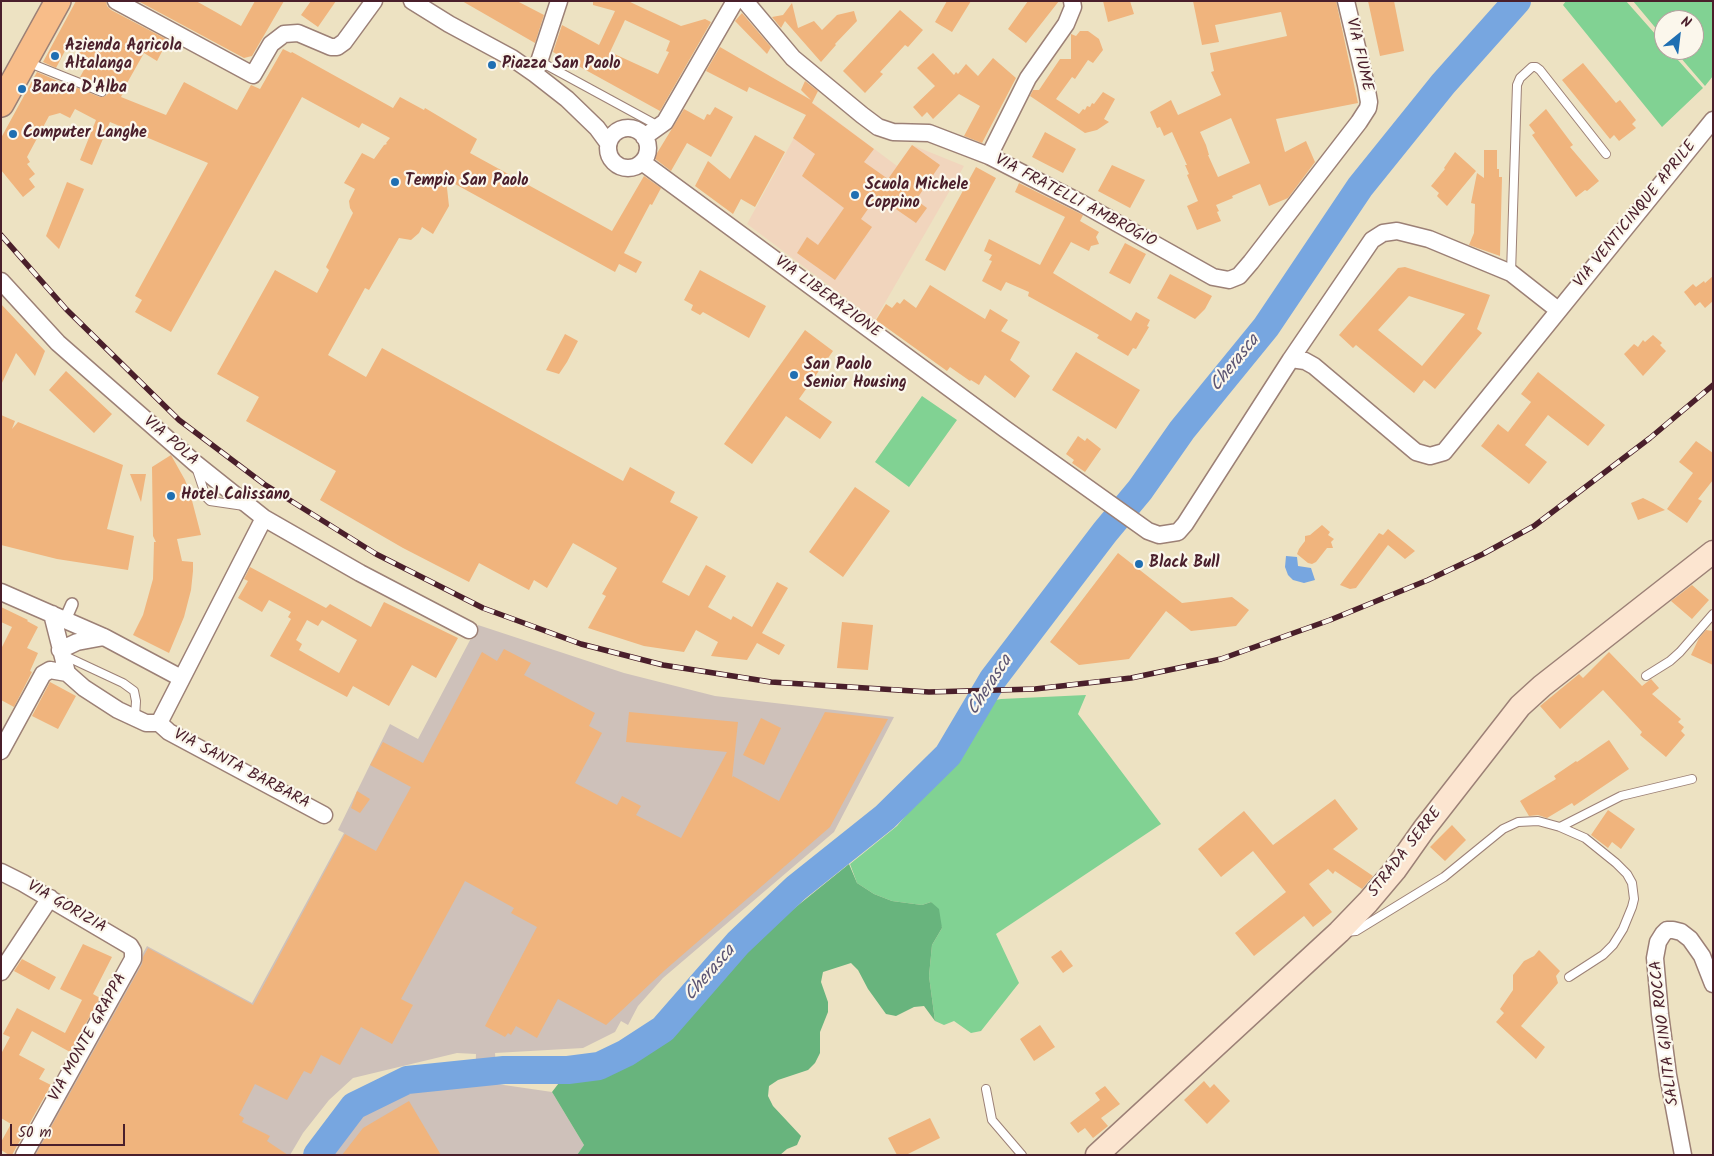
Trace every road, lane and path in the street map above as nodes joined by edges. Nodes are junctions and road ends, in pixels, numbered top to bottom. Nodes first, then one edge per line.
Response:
1 (40, 1) edge
2 (58, 1) edge
3 (116, 1) edge
4 (374, 1) edge
5 (412, 1) edge
6 (559, 1) edge
7 (735, 1) edge
8 (745, 1) edge
9 (1072, 1) edge
10 (1346, 1) edge
11 (25, 62) junction
12 (537, 67) junction
13 (1, 71) edge
14 (102, 92) dead end
15 (567, 99) junction
16 (1, 104) edge
17 (1368, 108) joint
18 (1713, 120) edge
19 (620, 130) junction
20 (649, 134) junction
21 (608, 143) junction
22 (1606, 154) dead end
23 (989, 156) junction
24 (642, 162) junction
25 (1511, 273) junction
26 (1, 281) edge
27 (1558, 310) junction
28 (1291, 359) junction
29 (264, 518) junction
30 (1713, 552) edge
31 (1, 592) edge
32 (72, 604) dead end
33 (1713, 614) edge
34 (59, 617) junction
35 (468, 630) dead end
36 (104, 637) junction
37 (61, 652) junction
38 (67, 673) junction
39 (1646, 676) dead end
40 (181, 678) junction
41 (135, 718) junction
42 (159, 723) junction
43 (1, 751) edge
44 (1692, 779) dead end
45 (324, 815) dead end
46 (1560, 827) junction
47 (1, 872) edge
48 (50, 898) junction
49 (1339, 932) junction
50 (130, 946) joint
51 (1, 972) edge
52 (1569, 977) dead end
53 (1713, 984) edge
54 (986, 1089) dead end
55 (24, 1155) edge
56 (1022, 1155) edge
57 (1097, 1155) edge
58 (1683, 1155) edge

1 - 13 main road
2 - 11 main road
3 - 4 street
5 - 12 street
6 - 12 street
7 - 20 street
8 - 23 street, VIA FRATELLI AMBROGIO
9 - 23 street
10 - 17 street, VIA FIUME
11 - 14 lane
11 - 16 main road
12 - 15 street
12 - 20 lane
15 - 19 street
15 - 21 street
17 - 23 street, VIA FRATELLI AMBROGIO
18 - 27 street, VIA VENTICINQUE APRILE
19 - 20 street
19 - 21 street
20 - 24 street
21 - 24 street
22 - 25 lane
24 - 28 street, VIA LIBERAZIONE
25 - 27 street
25 - 28 street
26 - 29 street, VIA POLA
27 - 28 street, VIA VENTICINQUE APRILE
29 - 35 street, VIA POLA
29 - 40 street, VIA SANTA BARBARA
30 - 49 main road, STRADA SERRE
31 - 34 street
32 - 34 street
33 - 39 lane
34 - 36 street
34 - 37 street
36 - 37 street
36 - 40 street
37 - 38 street
37 - 41 lane
38 - 41 street, VIA SANTA BARBARA
38 - 43 street
40 - 42 street, VIA SANTA BARBARA
41 - 42 street, VIA SANTA BARBARA
42 - 45 street, VIA SANTA BARBARA
44 - 46 lane
46 - 49 lane
46 - 52 lane
47 - 48 street, VIA GORIZIA
48 - 50 street, VIA GORIZIA
48 - 51 street
49 - 57 main road, STRADA SERRE
50 - 55 street, VIA MONTE GRAPPA
53 - 58 street, SALITA GINO ROCCA
54 - 56 lane

